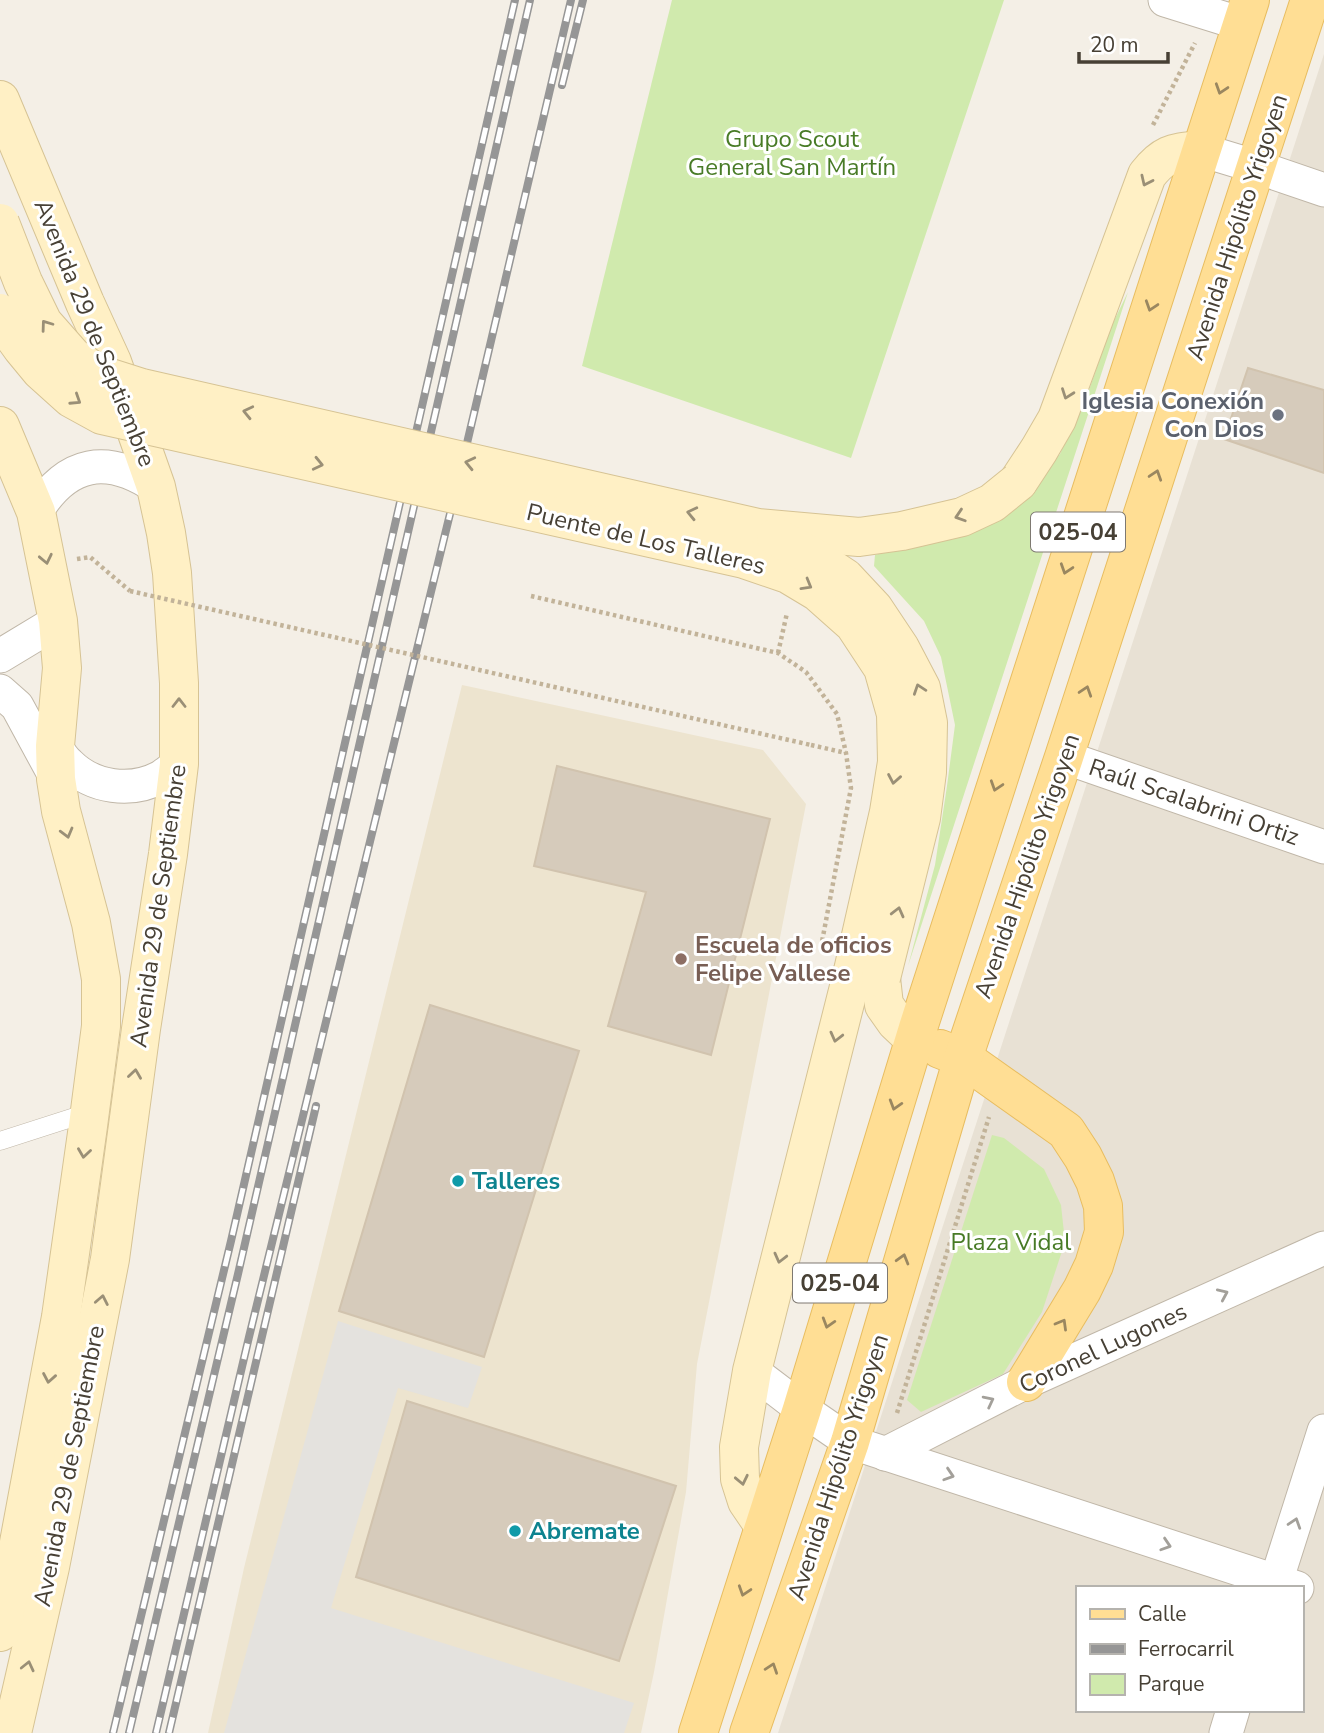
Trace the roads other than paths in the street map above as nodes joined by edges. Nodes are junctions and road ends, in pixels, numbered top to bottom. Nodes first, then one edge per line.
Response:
1 (1164, 0) edge
2 (1310, 0) edge
3 (1234, 13) edge
4 (0, 100) edge
5 (1201, 150) junction
6 (1257, 167) junction
7 (1324, 190) edge
8 (0, 223) edge
9 (0, 313) edge
10 (0, 426) edge
11 (156, 486) junction
12 (36, 512) junction
13 (758, 528) junction
14 (58, 621) junction
15 (0, 656) edge
16 (0, 691) edge
17 (1064, 757) junction
18 (56, 763) junction
19 (179, 764) junction
20 (1324, 847) edge
21 (867, 975) junction
22 (977, 1015) junction
23 (915, 1040) junction
24 (963, 1058) junction
25 (90, 1112) junction
26 (1066, 1131) junction
27 (0, 1141) edge
28 (1324, 1248) edge
29 (752, 1371) junction
30 (1026, 1382) junction
31 (802, 1409) junction
32 (1324, 1431) edge
33 (867, 1448) junction
34 (764, 1526) junction
35 (1287, 1586) edge
36 (1303, 1591) edge
37 (1324, 1597) edge
38 (0, 1632) edge
39 (1232, 1712) edge
40 (12, 1733) edge
41 (698, 1733) edge
42 (749, 1733) edge
43 (1226, 1733) edge

1 - 3 street
2 - 6 main road, Avenida Hipólito Yrigoyen / 025-04
3 -> 5 main road, Avenida Hipólito Yrigoyen / 025-04
4 - 11 main road, Avenida 29 de Septiembre
5 - 6 street
5 -> 13 main road, Puente de Los Talleres, bridge
5 -> 23 main road, Avenida Hipólito Yrigoyen / 025-04
6 - 7 street
17 -> 6 main road, Avenida Hipólito Yrigoyen / 025-04
13 -> 8 main road, Puente de Los Talleres, bridge
9 -> 21 main road, Puente de Los Talleres, bridge
10 - 12 main road, Avenida 29 de Septiembre
11 - 12 street
19 -> 11 main road, Avenida 29 de Septiembre
12 -> 14 main road, Avenida 29 de Septiembre
21 -> 13 main road, Puente de Los Talleres, bridge
14 - 15 street
14 - 18 main road, Avenida 29 de Septiembre
16 - 18 street
17 - 20 street, Raúl Scalabrini Ortiz
17 - 22 main road, Avenida Hipólito Yrigoyen / 025-04
18 - 19 street
18 -> 25 main road, Avenida 29 de Septiembre
40 -> 19 main road, Avenida 29 de Septiembre
21 - 23 main road, Puente de Los Talleres
21 -> 29 main road, Puente de Los Talleres
22 - 24 main road, Avenida Hipólito Yrigoyen / 025-04
22 - 26 main road
23 - 24 main road
23 -> 31 main road, Avenida Hipólito Yrigoyen / 025-04
24 - 26 main road
33 -> 24 main road, Avenida Hipólito Yrigoyen / 025-04
25 - 27 lane
25 -> 38 main road, Avenida 29 de Septiembre
30 -> 26 main road
30 -> 28 street, Coronel Lugones
29 - 31 street
29 -> 34 main road, Puente de Los Talleres
33 -> 30 street, Coronel Lugones
31 - 33 street
31 - 34 main road, Avenida Hipólito Yrigoyen / 025-04
35 -> 32 street
33 -> 35 street
42 -> 33 main road, Avenida Hipólito Yrigoyen / 025-04
34 -> 41 main road, Avenida Hipólito Yrigoyen / 025-04
36 - 37 street
39 - 43 street

